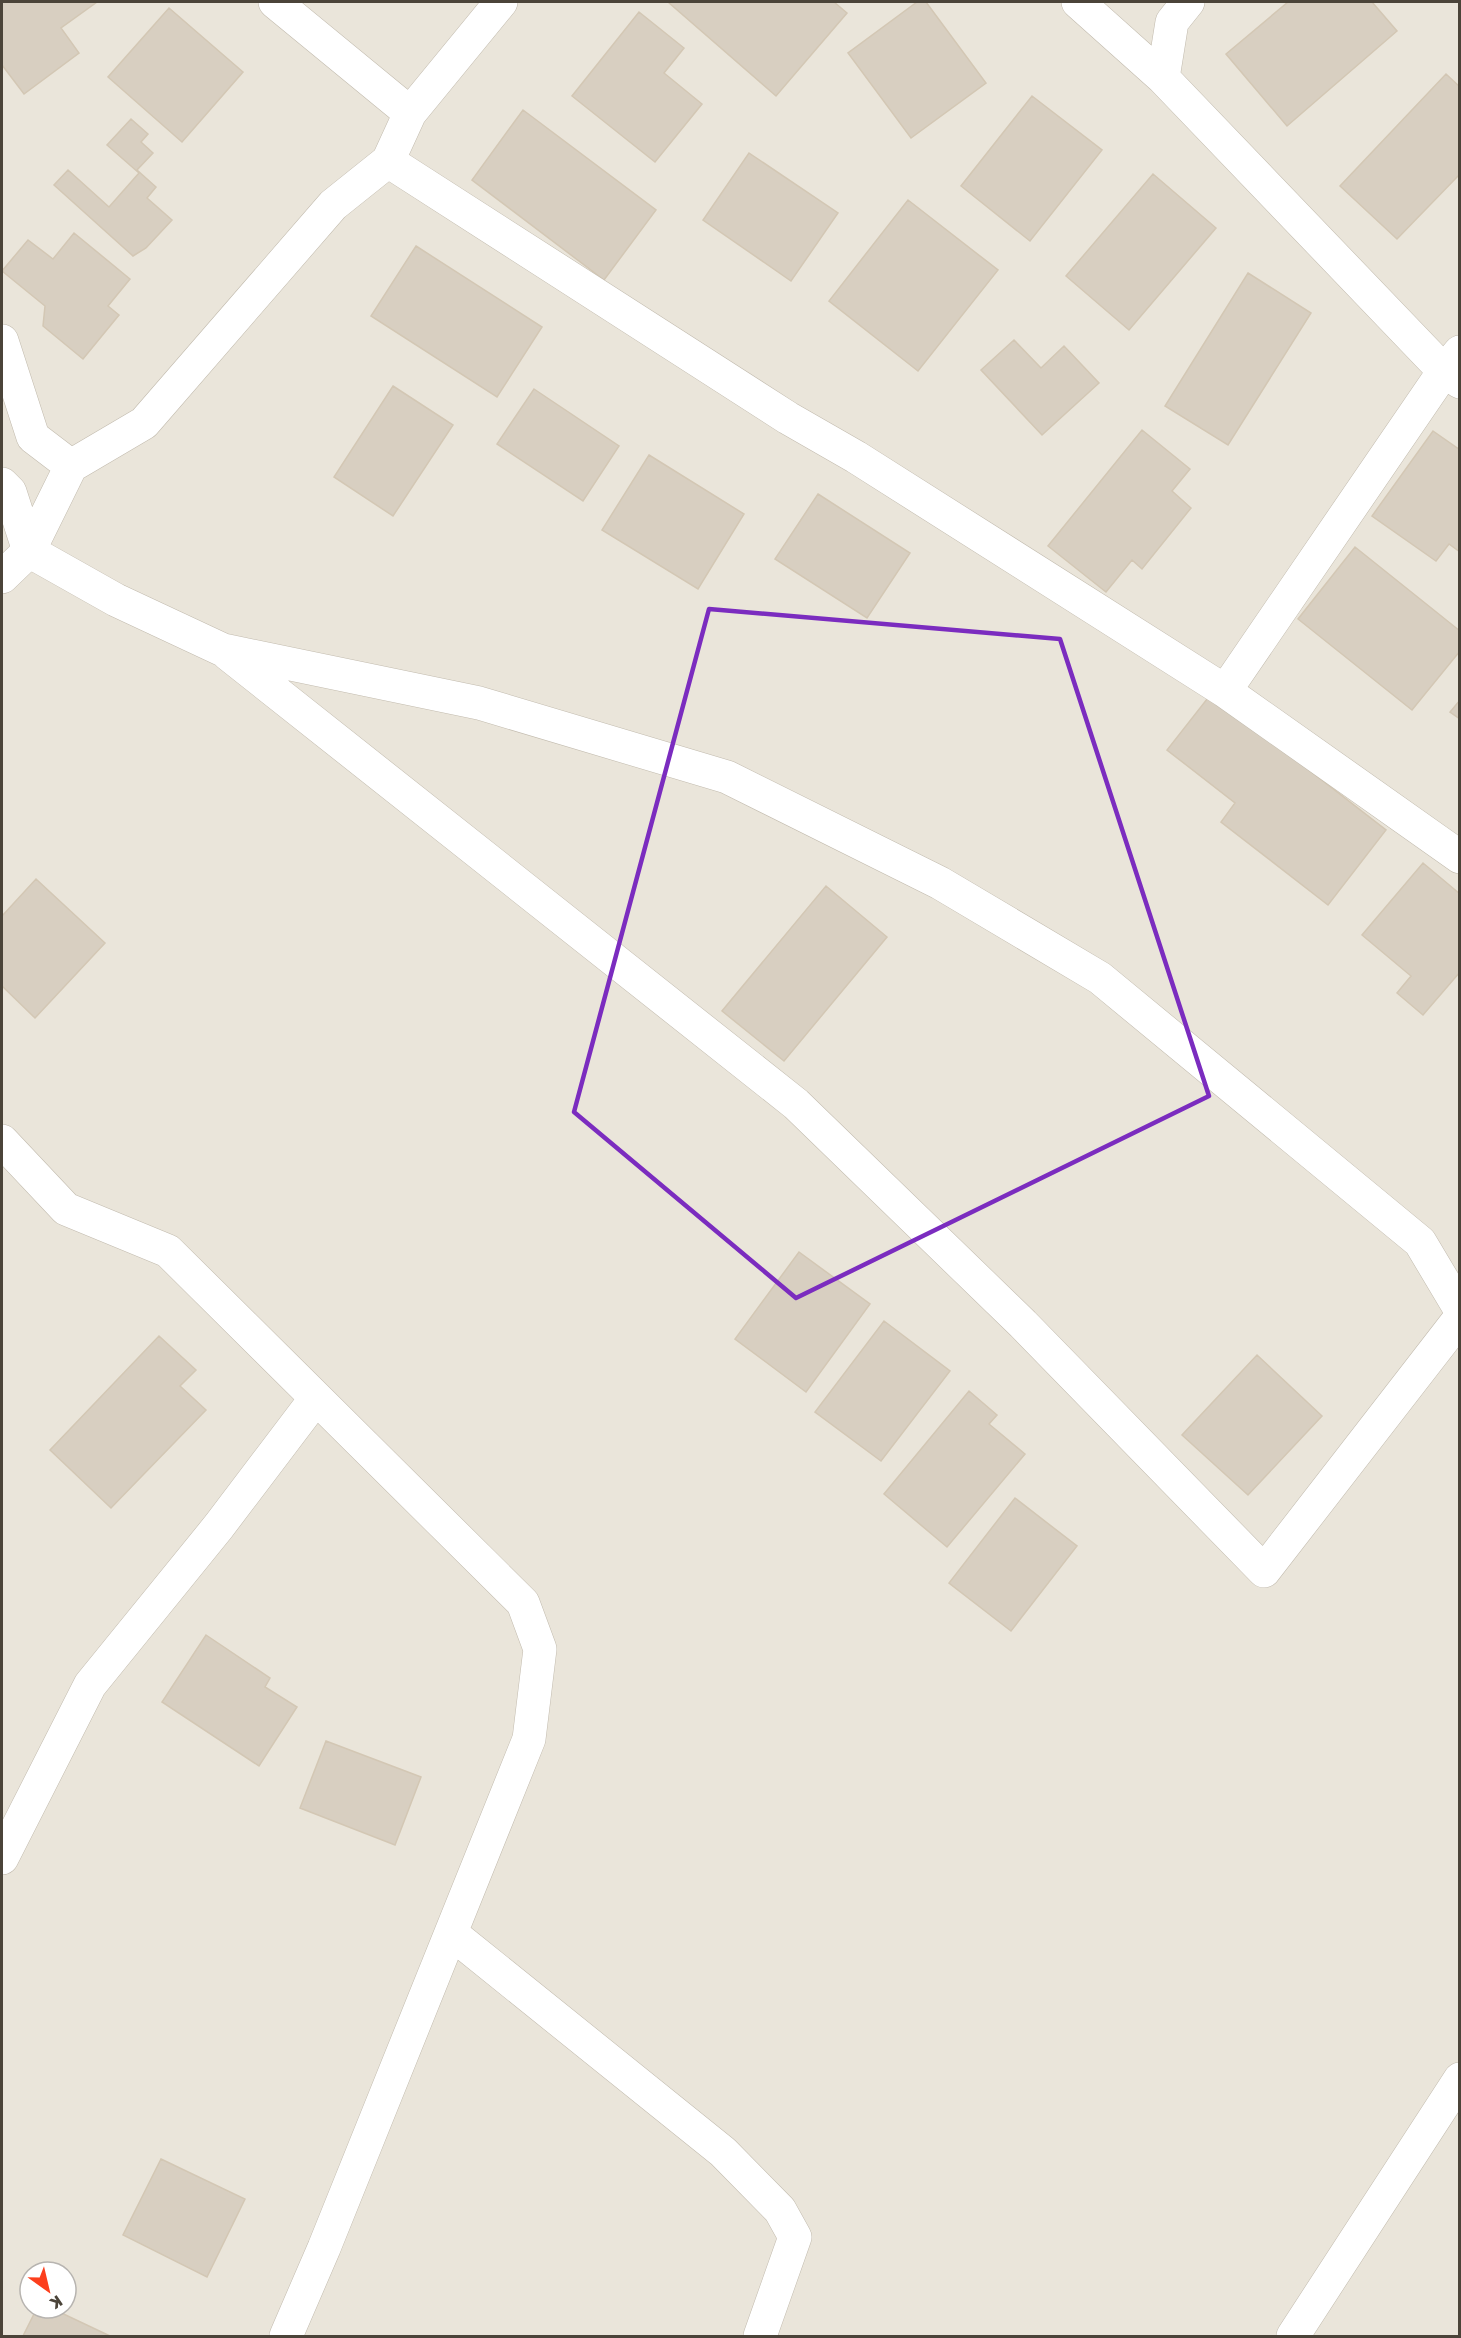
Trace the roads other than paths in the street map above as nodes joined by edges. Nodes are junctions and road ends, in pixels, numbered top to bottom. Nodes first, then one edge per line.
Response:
1 (275, 2) edge
2 (501, 2) edge
3 (1078, 2) edge
4 (1188, 2) edge
5 (1163, 78) junction
6 (410, 113) junction
7 (388, 161) junction
8 (2, 341) edge
9 (1454, 368) edge
10 (71, 466) junction
11 (2, 484) edge
12 (29, 551) junction
13 (2, 577) edge
14 (223, 650) junction
15 (1225, 691) junction
16 (1460, 856) edge
17 (2, 1141) edge
18 (1460, 1309) edge
19 (1460, 1318) edge
20 (316, 1398) junction
21 (2, 1858) edge
22 (451, 1933) junction
23 (1460, 2079) edge
24 (286, 2337) edge
25 (760, 2337) edge
26 (1293, 2337) edge

1 - 6 street
2 - 6 street
3 - 5 street
4 - 5 street
5 - 9 street
6 - 7 street
7 - 10 street
7 - 15 street
8 - 10 street
9 - 15 street
10 - 12 street
11 - 12 street
12 - 13 street
12 - 14 street
14 - 18 street
14 - 19 street
15 - 16 street
17 - 20 street
20 - 21 street
20 - 22 street
22 - 24 street
22 - 25 street
23 - 26 street

